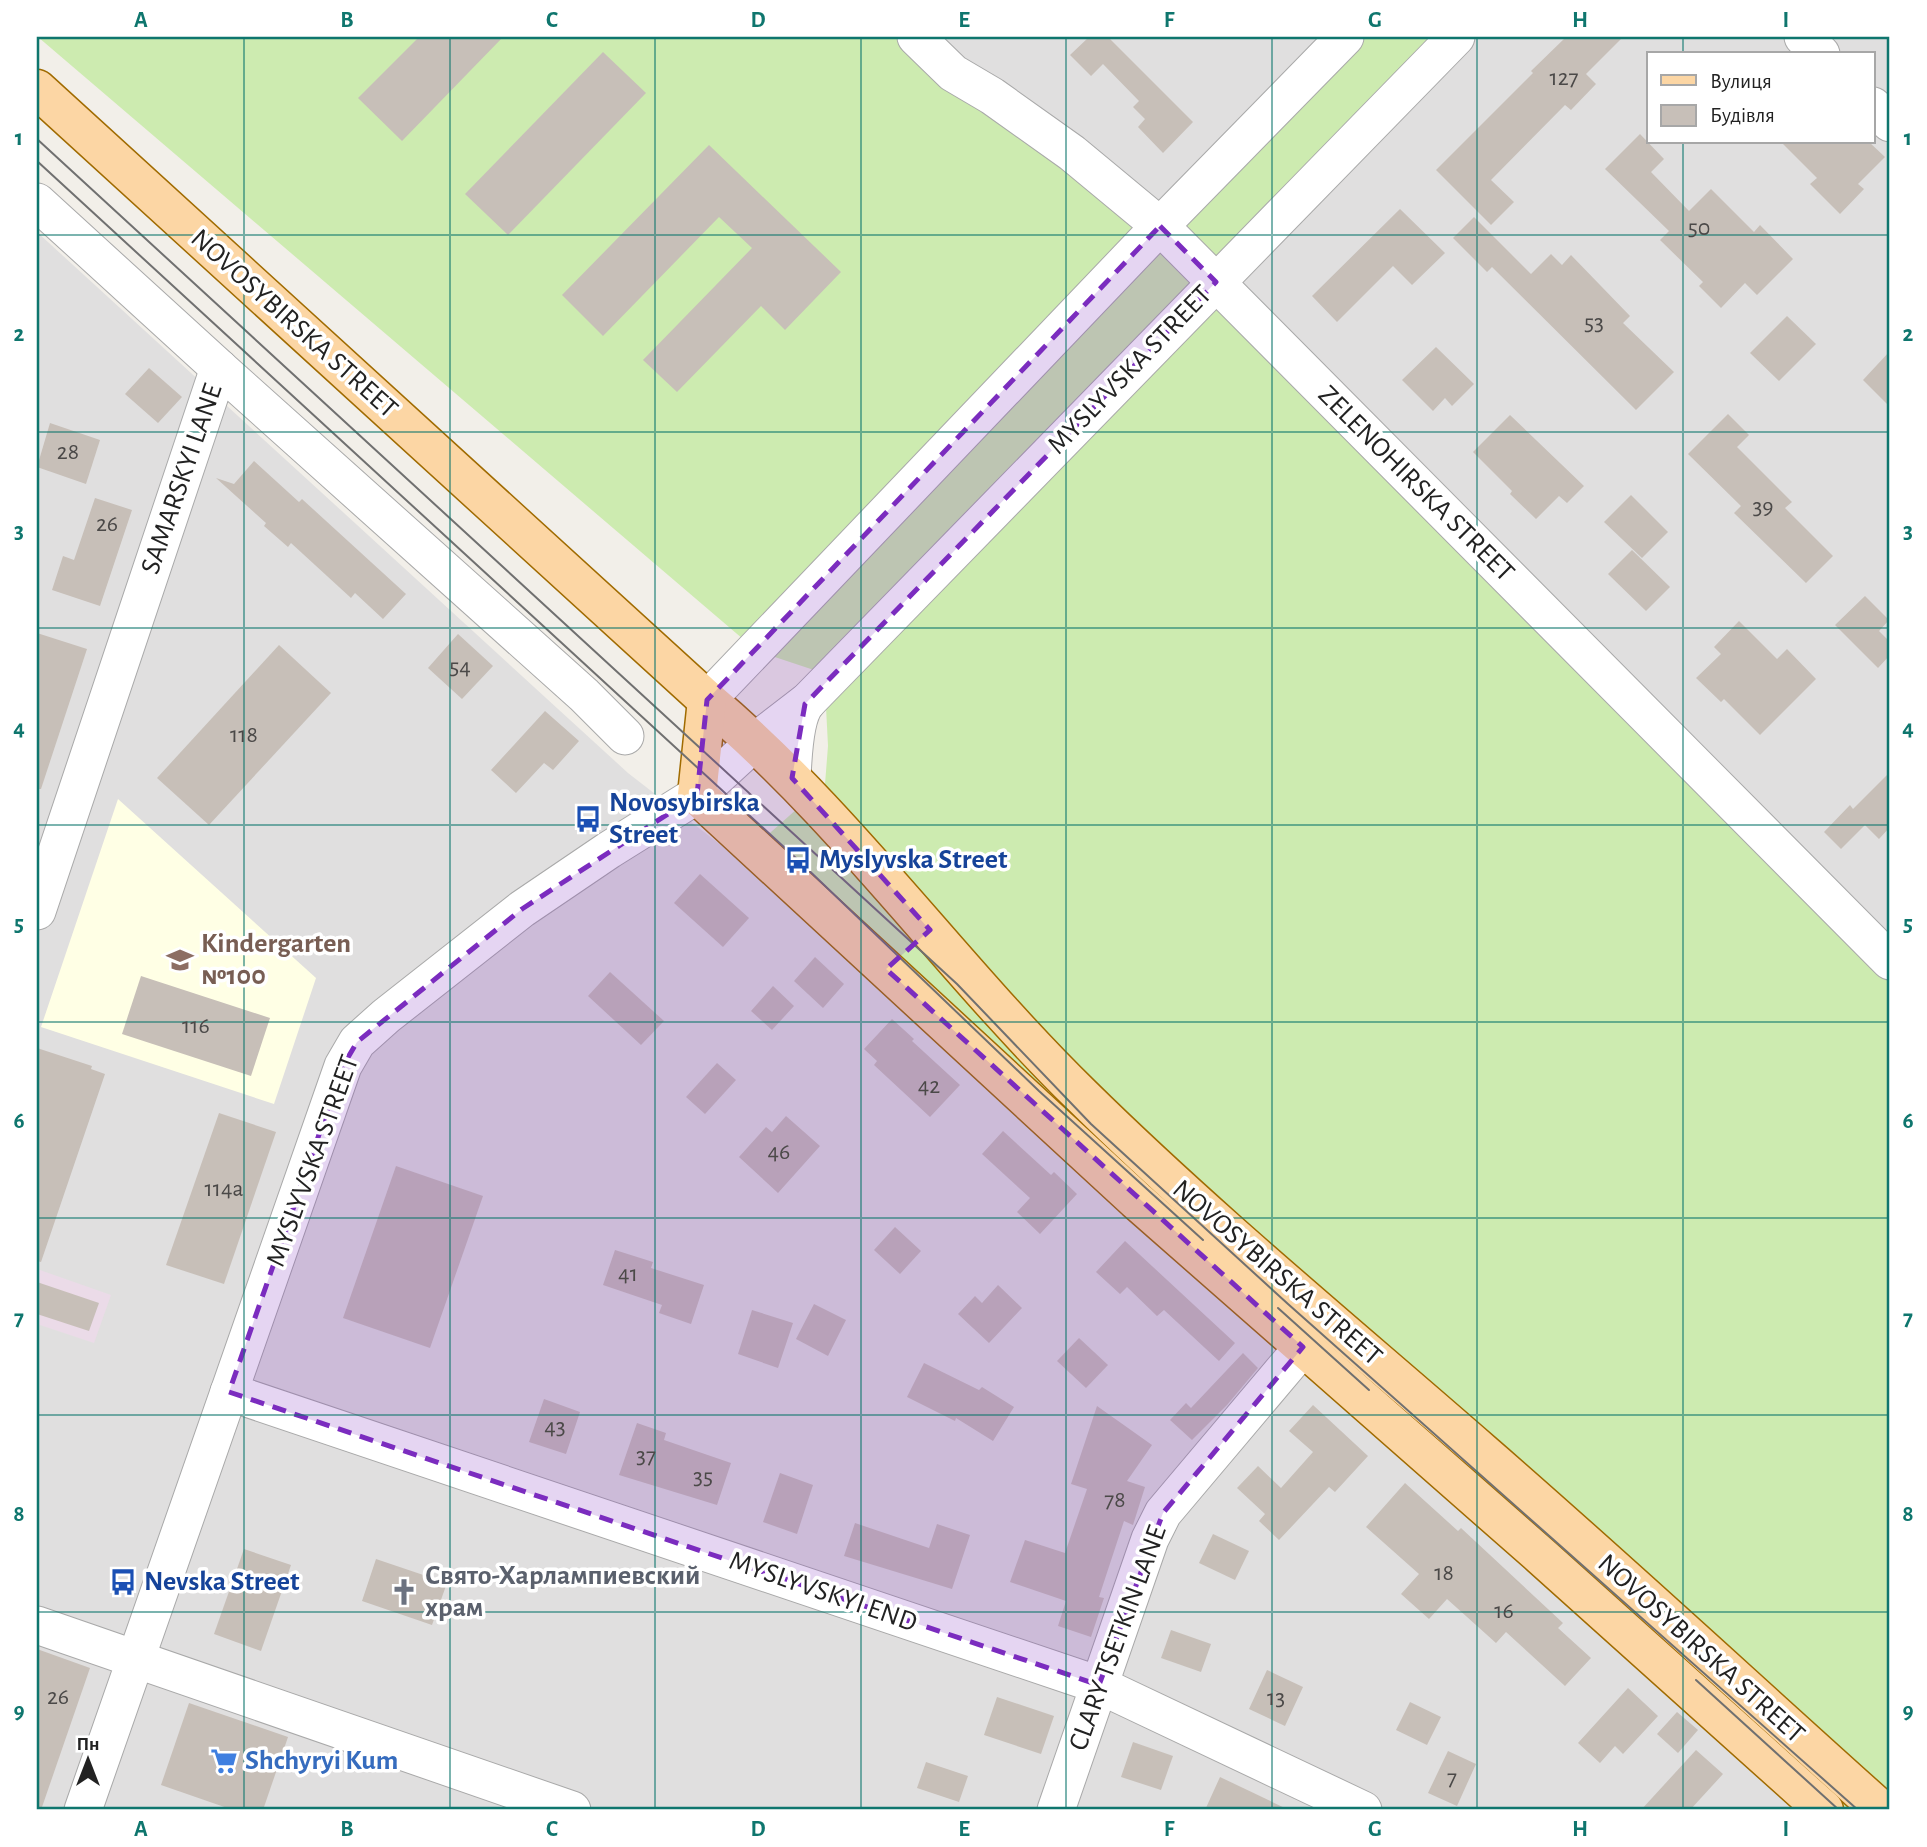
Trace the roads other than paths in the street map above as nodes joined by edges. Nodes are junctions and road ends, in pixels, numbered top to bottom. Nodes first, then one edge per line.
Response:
1 (916, 37) edge
2 (1345, 37) edge
3 (1455, 37) edge
4 (1803, 37) edge
5 (1819, 52) edge
6 (37, 89) edge
7 (1874, 107) edge
8 (1890, 123) edge
9 (37, 202) edge
10 (1160, 226) junction
11 (1216, 282) junction
12 (219, 368) junction
13 (707, 700) junction
14 (805, 704) junction
15 (625, 736) dead end
16 (756, 741) junction
17 (792, 778) junction
18 (698, 795) junction
19 (37, 911) edge
20 (930, 930) junction
21 (1890, 961) edge
22 (886, 969) junction
23 (1303, 1347) junction
24 (229, 1392) junction
25 (37, 1625) edge
26 (136, 1659) junction
27 (1099, 1685) junction
28 (83, 1810) edge
29 (572, 1810) edge
30 (1056, 1810) edge
31 (1363, 1810) edge
32 (1824, 1810) edge
33 (1881, 1810) edge

1 - 10 street, ZELENOHIRSKA STREET
2 - 10 street
3 - 11 street, MYSLYVSKA STREET
4 - 5 street
6 - 13 main road, NOVOSYBIRSKA STREET
7 - 8 street
9 - 12 street
10 - 11 street, ZELENOHIRSKA STREET
10 - 13 street
11 - 14 street, MYSLYVSKA STREET
11 - 21 street, ZELENOHIRSKA STREET
12 - 15 street, SAMARSKYI LANE
12 - 19 street, SAMARSKYI LANE
13 - 16 main road, NOVOSYBIRSKA STREET
13 - 18 main road
14 - 16 street, MYSLYVSKA STREET
14 - 17 street
16 - 17 main road, NOVOSYBIRSKA STREET
16 - 18 street, MYSLYVSKA STREET
17 - 20 main road, NOVOSYBIRSKA STREET
18 - 22 main road, NOVOSYBIRSKA STREET
18 - 24 street, MYSLYVSKA STREET
20 - 22 main road
20 - 33 main road, NOVOSYBIRSKA STREET
22 - 23 main road, NOVOSYBIRSKA STREET
23 - 27 street, CLARY TSETKIN LANE
23 - 32 main road, NOVOSYBIRSKA STREET
24 - 26 street, MYSLYVSKA STREET
24 - 27 street, MYSLYVSKYI END
25 - 26 street
26 - 28 street, MYSLYVSKA STREET
26 - 29 street
27 - 30 street, CLARY TSETKIN LANE
27 - 31 street, MYSLYVSKYI END

